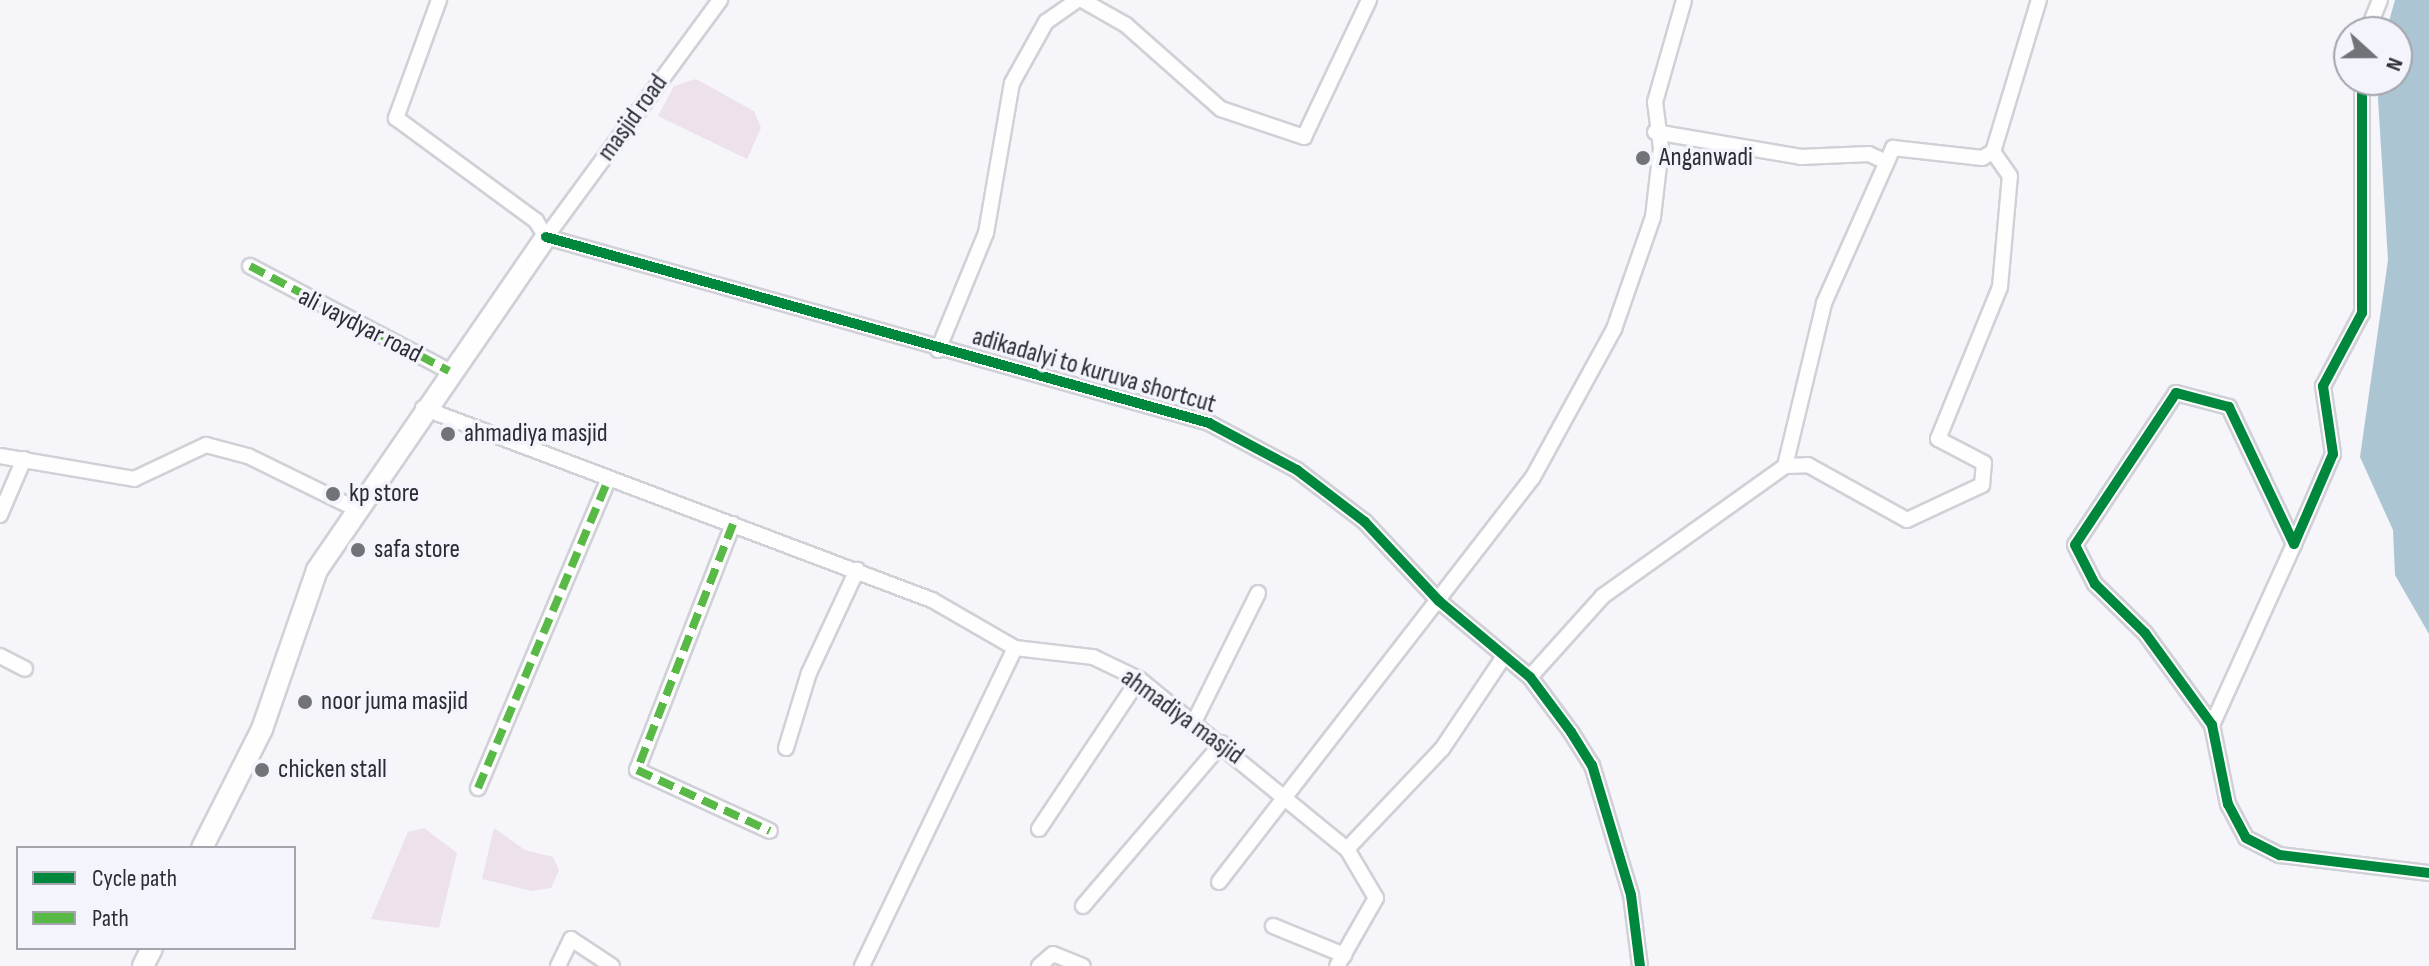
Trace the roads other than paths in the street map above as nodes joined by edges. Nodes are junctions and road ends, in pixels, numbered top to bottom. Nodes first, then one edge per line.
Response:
1 (439, 0) edge
2 (720, 0) edge
3 (1080, 0) edge
4 (1369, 0) edge
5 (1684, 0) edge
6 (2039, 0) edge
7 (2362, 96) edge
8 (1655, 132) junction
9 (1993, 152) junction
10 (1886, 162) junction
11 (546, 237) junction
12 (250, 266) dead end
13 (938, 350) junction
14 (449, 371) junction
15 (423, 408) junction
16 (0, 456) edge
17 (24, 459) junction
18 (1785, 466) junction
19 (607, 483) junction
20 (358, 510) junction
21 (0, 515) edge
22 (733, 524) junction
23 (2294, 544) junction
24 (857, 570) junction
25 (1258, 593) dead end
26 (1439, 601) junction
27 (1015, 648) junction
28 (0, 656) edge
29 (1503, 658) junction
30 (25, 669) dead end
31 (1530, 677) junction
32 (1139, 679) junction
33 (1194, 722) junction
34 (2212, 725) junction
35 (1222, 743) junction
36 (786, 748) dead end
37 (478, 788) dead end
38 (1289, 798) junction
39 (1039, 829) dead end
40 (770, 831) dead end
41 (203, 846) edge
42 (1347, 849) junction
43 (2429, 873) edge
44 (1219, 882) dead end
45 (1083, 906) dead end
46 (1273, 926) dead end
47 (1340, 960) edge
48 (558, 966) edge
49 (612, 966) edge
50 (862, 966) edge
51 (1039, 966) edge
52 (1083, 966) edge
53 (1640, 966) edge

1 - 11 street
2 - 11 street, masjid road
3 - 4 street
3 - 13 street
5 - 8 street
6 - 9 street
7 - 23 street
8 - 10 street
8 - 26 street
9 - 10 street
9 - 18 street
10 - 18 street
11 - 13 street, adikadalyi to kuruva shortcut
11 - 14 street
12 - 14 street, ali vaydyar road
13 - 26 street, adikadalyi to kuruva shortcut
14 - 15 street
15 - 19 street, ahmadiya masjid
15 - 20 street
16 - 17 street
17 - 20 street
17 - 21 street
18 - 31 street
19 - 22 street, ahmadiya masjid
19 - 37 street
20 - 41 street
22 - 24 street, ahmadiya masjid
22 - 40 street
23 - 34 street
23 - 34 street
24 - 27 street, ahmadiya masjid
24 - 36 street
25 - 33 street
26 - 29 street, adikadalyi to kuruva shortcut
26 - 38 street
27 - 32 street, ahmadiya masjid
27 - 50 street
28 - 30 street
29 - 31 street, adikadalyi to kuruva shortcut
29 - 42 street
31 - 53 street, adikadalyi to kuruva shortcut
32 - 33 street, ahmadiya masjid
32 - 39 street
33 - 35 street, ahmadiya masjid
34 - 43 street
35 - 38 street, ahmadiya masjid
35 - 45 street
38 - 42 street, ahmadiya masjid
38 - 44 street
42 - 47 street, ahmadiya masjid
46 - 47 street
48 - 49 street
51 - 52 street

